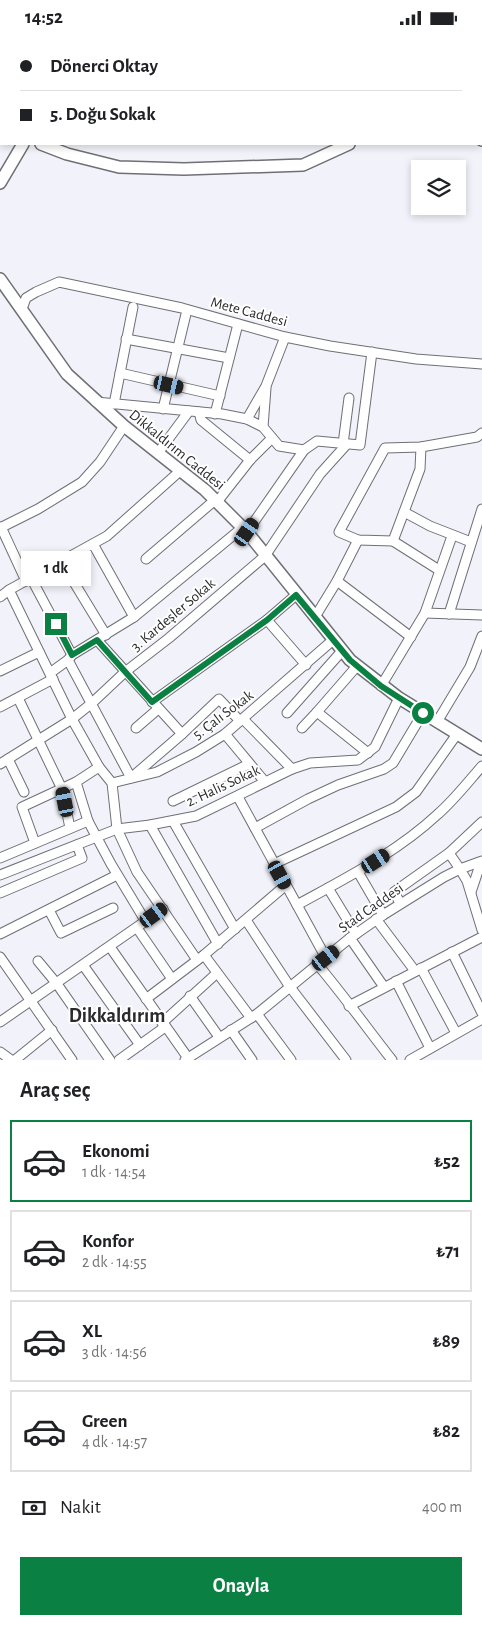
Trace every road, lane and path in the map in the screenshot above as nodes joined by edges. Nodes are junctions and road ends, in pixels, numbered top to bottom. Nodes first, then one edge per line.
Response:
1 (21, 145) edge
2 (44, 145) edge
3 (347, 145) edge
4 (0, 183) edge
5 (0, 279) edge
6 (132, 307) dead end
7 (22, 309) junction
8 (186, 314) dead end
9 (238, 323) junction
10 (285, 337) junction
11 (126, 339) junction
12 (178, 348) junction
13 (372, 352) junction
14 (230, 358) junction
15 (482, 365) edge
16 (120, 373) junction
17 (169, 385) junction
18 (266, 386) junction
19 (220, 396) junction
20 (349, 398) dead end
21 (96, 402) junction
22 (114, 404) junction
23 (163, 409) junction
24 (189, 411) junction
25 (199, 412) junction
26 (215, 414) junction
27 (246, 419) junction
28 (124, 426) junction
29 (263, 427) junction
30 (482, 433) edge
31 (272, 438) junction
32 (345, 444) junction
33 (421, 447) junction
34 (304, 450) junction
35 (158, 453) junction
36 (250, 460) junction
37 (180, 471) junction
38 (216, 501) junction
39 (482, 509) edge
40 (404, 512) junction
41 (0, 527) edge
42 (245, 530) junction
43 (452, 536) junction
44 (358, 539) junction
45 (393, 541) junction
46 (471, 543) junction
47 (93, 544) junction
48 (265, 556) junction
49 (146, 559) dead end
50 (62, 561) junction
51 (440, 570) junction
52 (28, 579) junction
53 (337, 581) junction
54 (9, 590) junction
55 (296, 595) junction
56 (0, 597) edge
57 (425, 613) junction
58 (449, 613) junction
59 (482, 615) edge
60 (134, 617) junction
61 (315, 617) junction
62 (267, 620) junction
63 (106, 635) junction
64 (482, 636) edge
65 (411, 637) junction
66 (97, 640) junction
67 (333, 640) junction
68 (342, 651) junction
69 (39, 652) junction
70 (70, 657) junction
71 (306, 665) junction
72 (357, 666) junction
73 (0, 671) edge
74 (125, 672) junction
75 (51, 676) junction
76 (381, 686) junction
77 (18, 697) junction
78 (399, 698) junction
79 (92, 703) junction
80 (155, 705) junction
81 (0, 707) edge
82 (316, 712) junction
83 (287, 713) dead end
84 (423, 713) junction
85 (72, 719) junction
86 (242, 720) junction
87 (437, 721) junction
88 (302, 728) dead end
89 (136, 729) dead end
90 (225, 734) junction
91 (457, 734) junction
92 (182, 735) junction
93 (39, 739) junction
94 (482, 748) edge
95 (368, 753) junction
96 (4, 762) edge
97 (250, 764) junction
98 (99, 767) junction
99 (482, 767) edge
100 (292, 769) junction
101 (131, 778) junction
102 (76, 782) junction
103 (265, 782) junction
104 (112, 783) junction
105 (62, 789) junction
106 (24, 792) dead end
107 (238, 797) junction
108 (173, 801) dead end
109 (88, 821) junction
110 (174, 821) junction
111 (482, 822) edge
112 (150, 825) junction
113 (255, 828) junction
114 (70, 829) junction
115 (117, 829) junction
116 (97, 837) junction
117 (36, 843) junction
118 (77, 845) junction
119 (449, 853) junction
120 (0, 858) edge
121 (482, 861) edge
122 (274, 864) junction
123 (460, 869) junction
124 (358, 873) junction
125 (0, 875) edge
126 (117, 875) junction
127 (286, 885) junction
128 (328, 888) junction
129 (0, 893) edge
130 (471, 893) junction
131 (400, 903) junction
132 (297, 905) junction
133 (113, 907) dead end
134 (163, 909) junction
135 (49, 910) junction
136 (379, 917) junction
137 (146, 921) junction
138 (246, 921) junction
139 (137, 928) junction
140 (235, 929) junction
141 (482, 930) edge
142 (0, 934) edge
143 (353, 936) junction
144 (482, 937) edge
145 (218, 944) junction
146 (110, 947) junction
147 (452, 952) junction
148 (0, 957) edge
149 (200, 958) junction
150 (326, 958) junction
151 (38, 961) dead end
152 (83, 965) junction
153 (318, 965) junction
154 (8, 967) junction
155 (418, 970) junction
156 (0, 973) edge
157 (217, 973) junction
158 (172, 979) junction
159 (396, 981) junction
160 (57, 984) junction
161 (290, 987) junction
162 (384, 987) junction
163 (190, 996) junction
164 (146, 999) junction
165 (32, 1001) junction
166 (349, 1006) junction
167 (482, 1013) edge
168 (254, 1016) junction
169 (482, 1019) edge
170 (0, 1023) edge
171 (164, 1025) junction
172 (52, 1030) junction
173 (231, 1030) junction
174 (456, 1033) junction
175 (219, 1037) junction
176 (140, 1045) junction
177 (430, 1048) junction
178 (0, 1052) edge
179 (186, 1059) edge
180 (13, 1060) edge
181 (72, 1060) edge
182 (110, 1060) edge
183 (119, 1060) edge
184 (252, 1060) edge
185 (292, 1060) edge
186 (346, 1060) edge
187 (392, 1060) edge
188 (410, 1060) edge

1 - 4 main road
2 - 3 main road
5 - 7 main road, Dikkaldırım Caddesi
6 - 11 street
7 - 9 street, Mete Caddesi
7 - 21 main road, Dikkaldırım Caddesi
8 - 12 street
9 - 10 street, Mete Caddesi
9 - 14 street
10 - 13 street, Mete Caddesi
10 - 18 street
11 - 12 street
11 - 16 street
12 - 14 street
12 - 17 street
13 - 15 street, Mete Caddesi
13 - 32 street
14 - 19 street
16 - 17 street
16 - 22 street
17 - 19 street
17 - 23 street
18 - 27 street
18 - 29 street
19 - 26 street
20 - 32 street
21 - 22 street
21 - 28 main road, Dikkaldırım Caddesi
22 - 23 street
23 - 24 street
24 - 25 street
24 - 35 street
25 - 26 street
25 - 36 street
26 - 27 street
27 - 29 street
28 - 35 main road, Dikkaldırım Caddesi
28 - 41 street
29 - 31 street
30 - 33 street
31 - 34 street
31 - 36 street
32 - 34 street
32 - 48 street, 3. Kardeşler Sokak
33 - 40 street
33 - 44 street
34 - 42 street
35 - 37 main road, Dikkaldırım Caddesi
36 - 38 street
37 - 38 main road, Dikkaldırım Caddesi
37 - 47 street
38 - 42 main road, Dikkaldırım Caddesi
38 - 49 street
39 - 46 street
40 - 43 street
40 - 45 street
41 - 52 street
42 - 48 main road, Dikkaldırım Caddesi
42 - 60 street
43 - 46 street
43 - 51 street
44 - 45 street
44 - 53 street
45 - 51 street
46 - 58 street
47 - 50 street
47 - 60 street
48 - 55 main road, Dikkaldırım Caddesi
48 - 74 street, 3. Kardeşler Sokak
50 - 52 street
50 - 63 street
51 - 57 street
52 - 54 street
52 - 70 street
53 - 61 street
53 - 65 street
54 - 56 street
54 - 69 street
55 - 61 main road, Dikkaldırım Caddesi
55 - 62 street
57 - 58 street
57 - 65 street
58 - 59 street
60 - 63 street
61 - 67 main road, Dikkaldırım Caddesi
62 - 71 street
62 - 80 street
63 - 66 street
64 - 87 street
65 - 76 street
66 - 70 street
66 - 74 street
67 - 68 main road, Dikkaldırım Caddesi
67 - 71 street, 5. Çalı Sokak
68 - 72 main road, Dikkaldırım Caddesi
68 - 83 street
69 - 73 street
69 - 75 street
70 - 75 street
70 - 79 street
71 - 86 street, 5. Çalı Sokak
72 - 76 main road, Dikkaldırım Caddesi
72 - 82 street
74 - 79 street, 3. Kardeşler Sokak
74 - 80 street
75 - 77 street
75 - 85 street
76 - 78 main road, Dikkaldırım Caddesi
77 - 81 street
77 - 93 street
78 - 84 main road, Dikkaldırım Caddesi
78 - 95 street
79 - 85 street, 3. Kardeşler Sokak
79 - 101 street
80 - 89 street
80 - 92 street
82 - 88 street
82 - 95 street
84 - 87 main road, Dikkaldırım Caddesi
84 - 113 street
85 - 93 street, 3. Kardeşler Sokak
85 - 98 street
86 - 90 street, 5. Çalı Sokak
86 - 92 street
86 - 100 street
87 - 91 main road, Dikkaldırım Caddesi
90 - 97 street
90 - 101 street, 5. Çalı Sokak
91 - 94 main road, Dikkaldırım Caddesi
91 - 122 street
92 - 101 street
93 - 96 street, 3. Kardeşler Sokak
93 - 105 street
95 - 100 street, 2. Halis Sokak
96 - 106 street
97 - 103 street
97 - 108 street
98 - 102 street
98 - 104 street
99 - 124 street
100 - 103 street, 2. Halis Sokak
101 - 104 street, 5. Çalı Sokak
102 - 105 street
102 - 109 street
103 - 107 street, 2. Halis Sokak
104 - 115 street
105 - 114 street
105 - 117 street
107 - 110 street, 2. Halis Sokak
107 - 113 street
109 - 114 street
109 - 116 street
110 - 112 street, 2. Halis Sokak
110 - 140 street
111 - 119 street
112 - 115 street, 2. Halis Sokak
112 - 145 street
113 - 122 street
114 - 117 street
115 - 116 street, 2. Halis Sokak
115 - 134 street
116 - 118 street, 2. Halis Sokak
116 - 126 street
117 - 120 street
118 - 125 street, 2. Halis Sokak
118 - 129 street
119 - 123 street
119 - 131 street
121 - 123 street, Stad Caddesi
121 - 130 street
122 - 127 street
123 - 130 street
123 - 131 street, Stad Caddesi
124 - 128 street
124 - 136 street
126 - 135 street
126 - 137 street
127 - 132 street
127 - 138 street
128 - 132 street
128 - 143 street
130 - 141 street
131 - 136 street, Stad Caddesi
132 - 150 street
133 - 135 street
134 - 137 street
134 - 149 street
135 - 142 street
136 - 143 street, Stad Caddesi
136 - 155 street
137 - 139 street
138 - 140 street
138 - 161 street
139 - 146 street
139 - 158 street
140 - 145 street
143 - 150 street, Stad Caddesi
143 - 162 street
144 - 147 street
145 - 149 street
146 - 152 street
146 - 164 street
147 - 155 street
147 - 167 street
148 - 154 street
149 - 157 street
149 - 158 street
150 - 153 street, Stad Caddesi
151 - 160 street
152 - 160 street
152 - 176 street
153 - 161 street, Stad Caddesi
153 - 166 street
154 - 156 street
154 - 165 street
155 - 159 street
155 - 174 street
157 - 163 street
157 - 168 street
158 - 164 street
159 - 162 street
159 - 177 street
160 - 165 street
160 - 182 street
161 - 168 street, Stad Caddesi
161 - 186 street
162 - 166 street
163 - 171 street
163 - 175 street
164 - 171 street
165 - 170 street
165 - 172 street
166 - 187 street
168 - 173 street, Stad Caddesi
168 - 185 street
169 - 174 street
171 - 176 street
171 - 179 street
172 - 180 street
172 - 181 street
173 - 175 street, Stad Caddesi
173 - 184 street
174 - 177 street
175 - 179 street, Stad Caddesi
176 - 183 street
177 - 188 street
178 - 180 street

